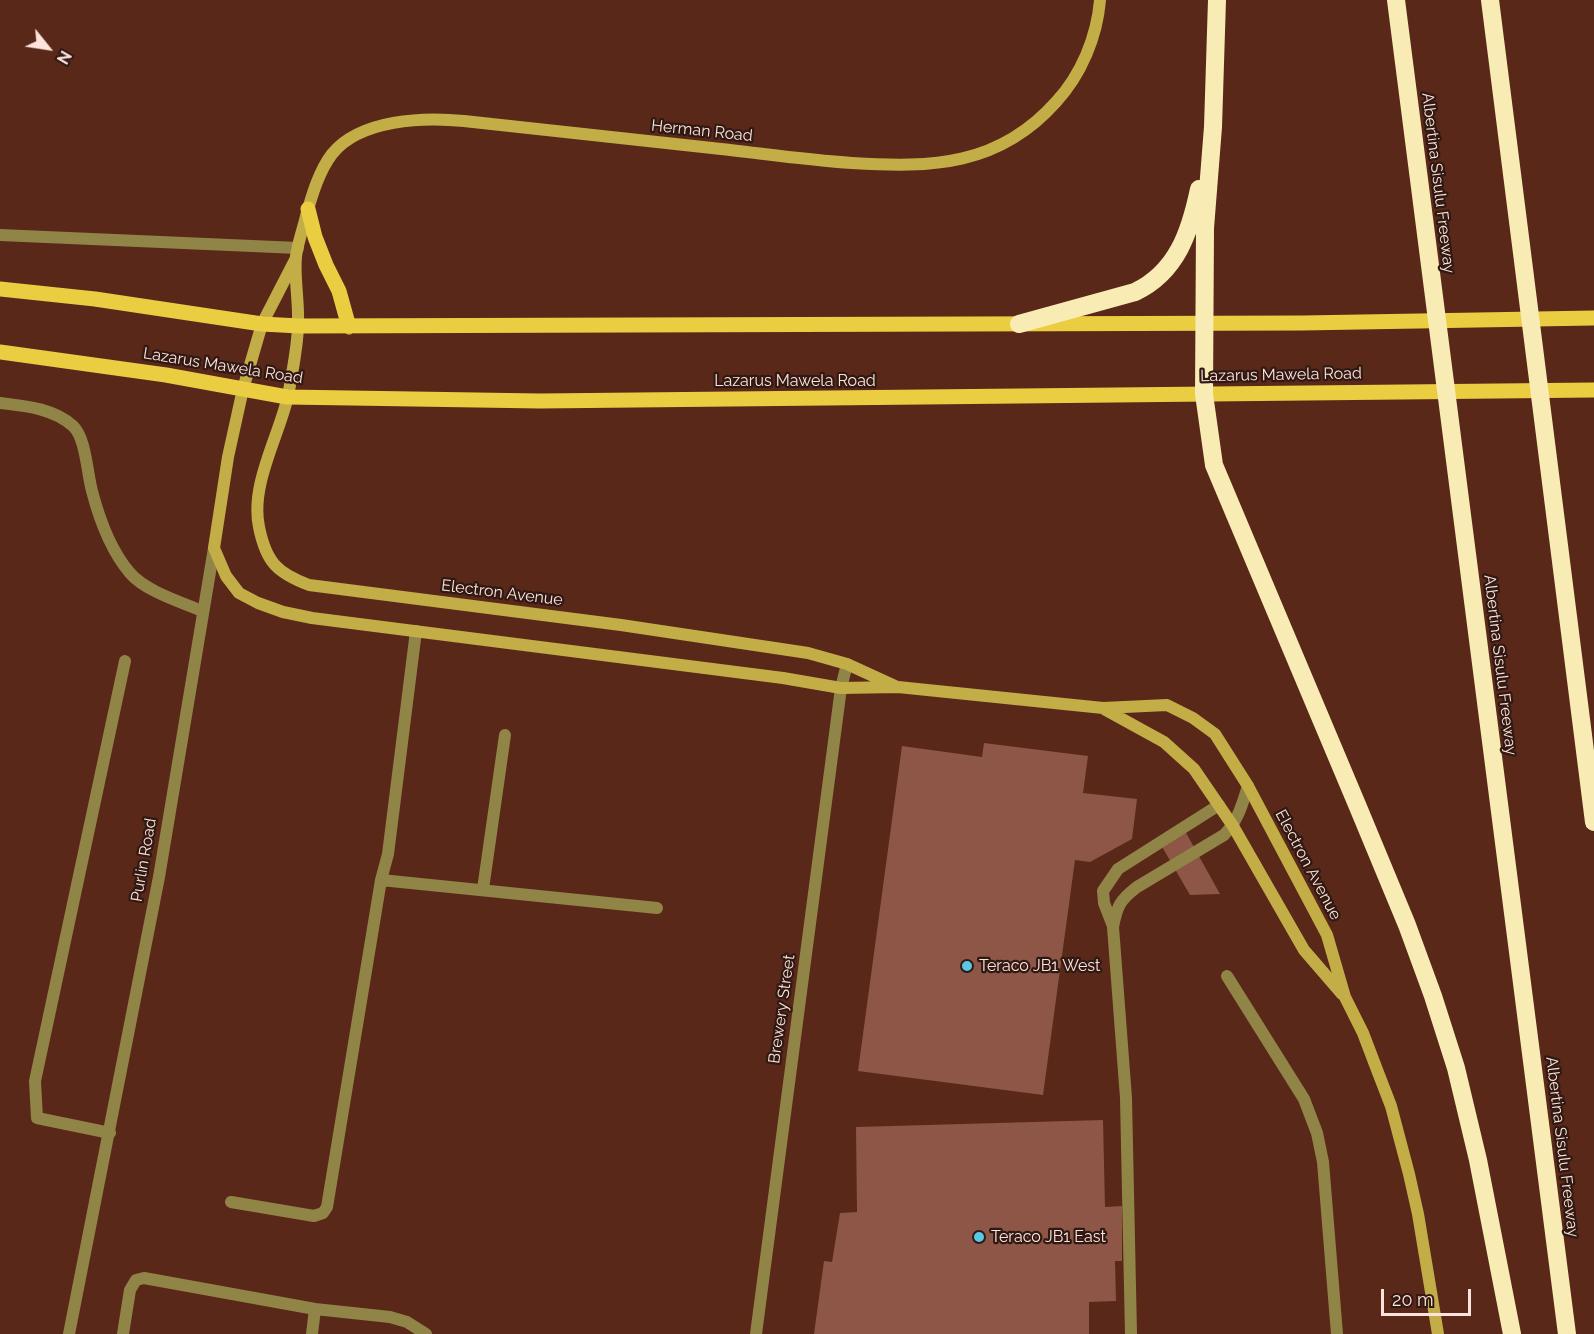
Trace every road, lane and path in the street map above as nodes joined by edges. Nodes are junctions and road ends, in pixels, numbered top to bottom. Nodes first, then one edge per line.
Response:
1 (1100, 0) edge
2 (1217, 0) edge
3 (1396, 0) edge
4 (1490, 0) edge
5 (1212, 127) junction
6 (308, 209) junction
7 (0, 235) edge
8 (297, 253) junction
9 (0, 289) edge
10 (1594, 318) edge
11 (1206, 323) junction
12 (262, 324) junction
13 (1019, 324) junction
14 (298, 326) junction
15 (349, 327) junction
16 (0, 352) edge
17 (243, 389) junction
18 (1594, 390) edge
19 (1204, 394) junction
20 (288, 397) junction
21 (0, 403) edge
22 (214, 548) junction
23 (202, 611) junction
24 (416, 631) junction
25 (125, 660) dead end
26 (846, 664) junction
27 (898, 687) junction
28 (841, 688) junction
29 (1103, 708) junction
30 (505, 735) dead end
31 (1248, 786) junction
32 (1219, 805) junction
33 (1594, 822) edge
34 (1233, 826) junction
35 (381, 880) junction
36 (483, 889) junction
37 (657, 908) dead end
38 (1113, 927) junction
39 (1227, 976) dead end
40 (1345, 997) junction
41 (110, 1132) junction
42 (231, 1202) dead end
43 (315, 1309) junction
44 (69, 1334) edge
45 (123, 1334) edge
46 (312, 1334) edge
47 (426, 1334) edge
48 (756, 1334) edge
49 (1131, 1334) edge
50 (1337, 1334) edge
51 (1438, 1334) edge
52 (1512, 1334) edge
53 (1567, 1334) edge

1 - 6 main road, Herman Road
2 - 5 highway
3 - 53 highway, Albertina Sisulu Freeway
4 - 33 highway
5 - 11 highway
5 - 13 highway
6 - 8 main road, Herman Road
6 - 15 main road
7 - 8 street
8 - 12 main road, Herman Road
8 - 14 main road, Herman Road
9 - 12 main road
10 - 11 main road
11 - 13 main road
11 - 19 highway
12 - 14 main road
12 - 17 main road, Herman Road
13 - 15 main road
14 - 15 main road
14 - 20 main road, Herman Road
16 - 17 main road, Lazarus Mawela Road
17 - 20 main road, Lazarus Mawela Road
17 - 22 main road, Purlin Road
18 - 19 main road, Lazarus Mawela Road
19 - 20 main road, Lazarus Mawela Road
19 - 52 highway
20 - 26 main road, Electron Avenue
21 - 23 street
22 - 23 street, Purlin Road
22 - 24 main road, Electron Avenue
23 - 41 street, Purlin Road
24 - 28 main road, Electron Avenue
24 - 35 street
25 - 41 street
26 - 27 main road, Electron Avenue
26 - 28 street, Brewery Street
27 - 28 main road, Electron Avenue
27 - 29 main road, Electron Avenue
28 - 48 street, Brewery Street
29 - 31 main road, Electron Avenue
29 - 32 main road
30 - 36 street
31 - 34 street
31 - 40 main road, Electron Avenue
32 - 34 main road
32 - 38 street
34 - 38 street
34 - 40 main road
35 - 36 street
35 - 42 street
36 - 37 street
38 - 49 street
39 - 50 street
40 - 51 main road, Electron Avenue
41 - 44 street, Purlin Road
43 - 45 street
43 - 46 street
43 - 47 street

